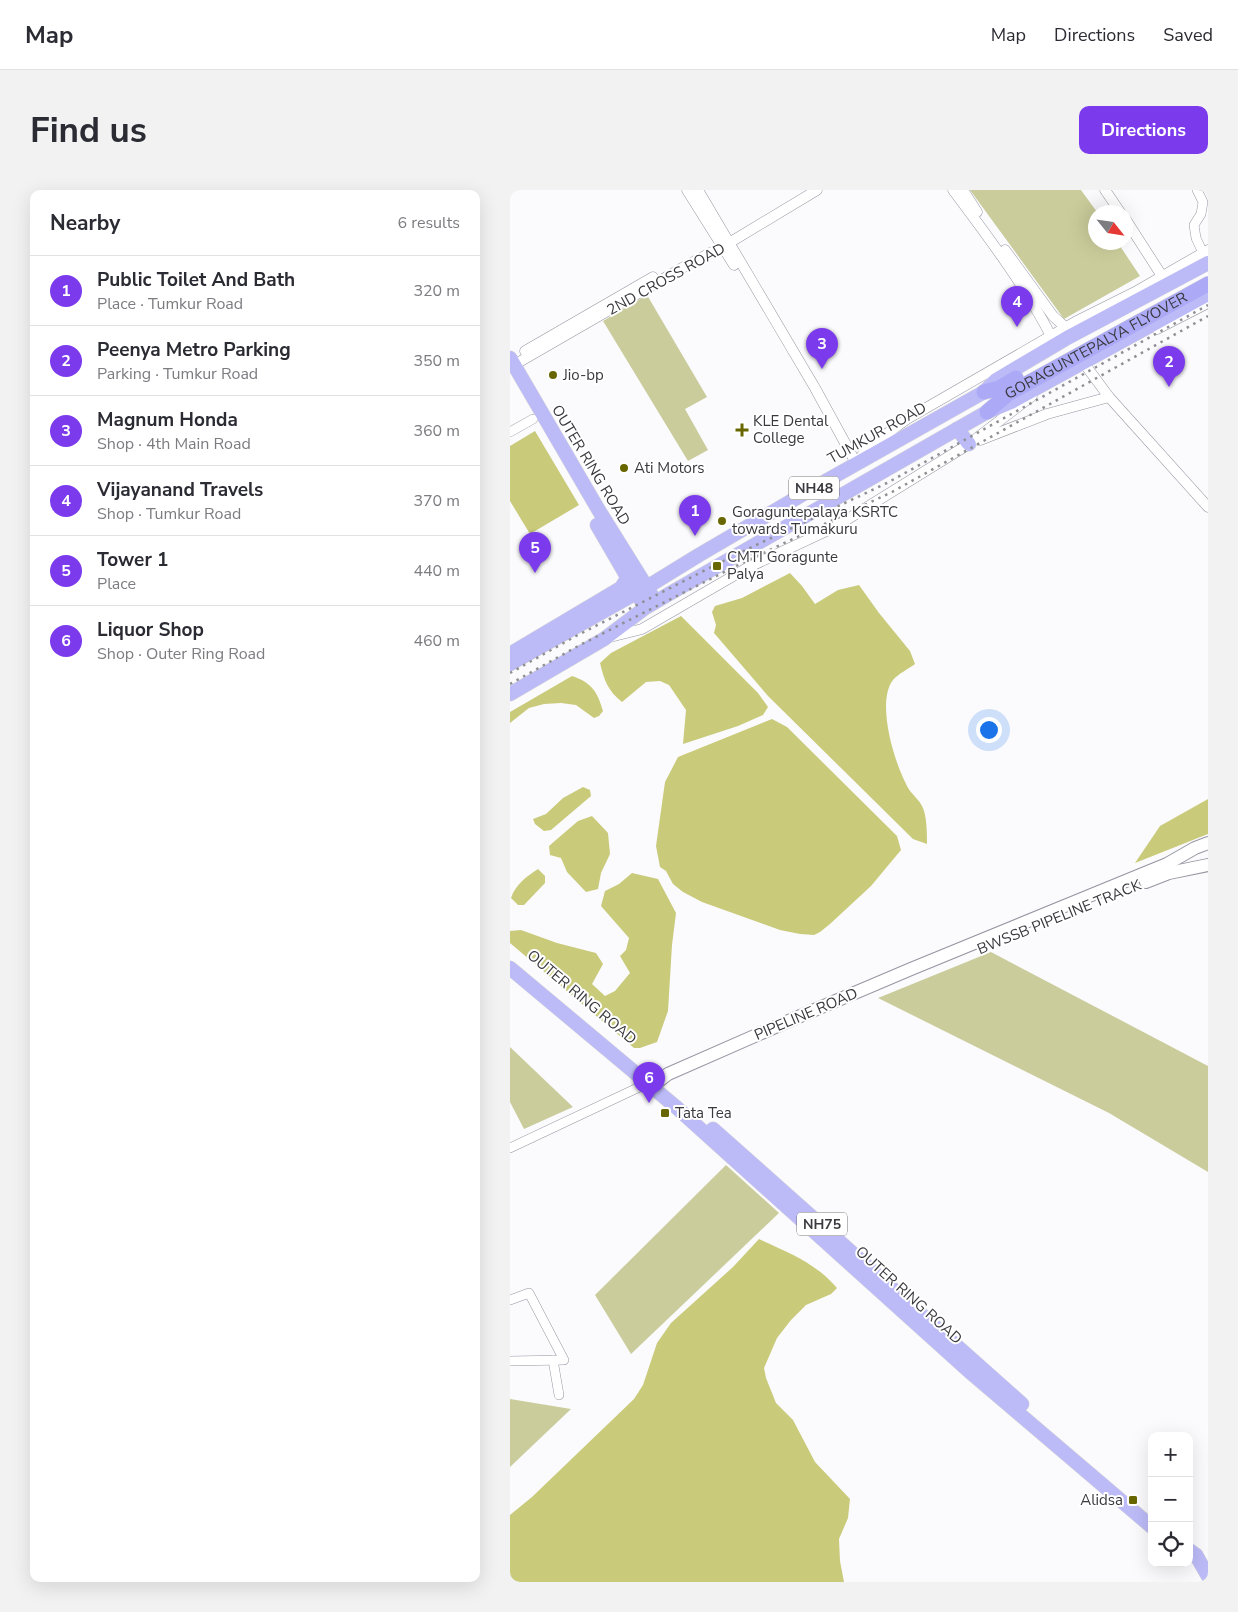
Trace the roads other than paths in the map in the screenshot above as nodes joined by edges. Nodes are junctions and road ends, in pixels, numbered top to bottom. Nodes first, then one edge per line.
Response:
1 (687, 190) edge
2 (698, 190) edge
3 (804, 190) edge
4 (817, 190) edge
5 (953, 190) edge
6 (962, 190) edge
7 (1105, 190) edge
8 (1197, 190) edge
9 (1115, 205) edge
10 (1133, 231) edge
11 (724, 242) junction
12 (1206, 255) edge
13 (1208, 273) edge
14 (1162, 276) junction
15 (1208, 284) edge
16 (1208, 294) edge
17 (1208, 303) edge
18 (1066, 328) junction
19 (1051, 336) junction
20 (1078, 356) junction
21 (511, 365) edge
22 (984, 392) junction
23 (1110, 397) junction
24 (986, 412) junction
25 (533, 419) junction
26 (957, 429) junction
27 (510, 432) edge
28 (969, 444) junction
29 (853, 465) junction
30 (1208, 507) edge
31 (628, 577) junction
32 (642, 590) junction
33 (651, 606) junction
34 (607, 608) junction
35 (618, 629) junction
36 (604, 639) junction
37 (510, 653) edge
38 (510, 664) edge
39 (511, 693) edge
40 (1208, 843) edge
41 (1208, 865) edge
42 (510, 958) edge
43 (510, 968) edge
44 (911, 976) joint
45 (694, 1067) junction
46 (653, 1082) junction
47 (510, 1148) edge
48 (510, 1300) edge
49 (553, 1360) junction
50 (510, 1361) edge
51 (559, 1395) dead end
52 (1148, 1513) edge
53 (1148, 1524) edge
54 (1193, 1553) edge
55 (1193, 1563) edge
56 (1208, 1576) edge
57 (1204, 1582) edge

1 - 11 street
2 - 11 street
3 - 11 street
4 - 11 street, 2ND CROSS ROAD
5 - 19 street
6 - 18 street
7 - 9 street
8 - 12 street
10 - 14 street
11 - 21 street, 2ND CROSS ROAD
11 - 29 street
12 - 14 street
12 - 22 highway, TUMKUR ROAD / NH48
13 - 20 highway, GORAGUNTEPALYA FLYOVER
14 - 18 street
15 - 20 highway, GORAGUNTEPALYA FLYOVER
16 - 24 highway, NH48
17 - 20 street
18 - 19 street
19 - 29 street
20 - 22 highway, GORAGUNTEPALYA FLYOVER
20 - 23 street
20 - 24 highway, GORAGUNTEPALYA FLYOVER
20 - 28 street
21 - 25 highway, OUTER RING ROAD
21 - 32 highway, OUTER RING ROAD
22 - 29 highway, TUMKUR ROAD / NH48
23 - 28 street
23 - 30 street
24 - 26 highway, NH48
25 - 27 street
25 - 31 highway, OUTER RING ROAD
26 - 28 highway
26 - 33 highway, NH48
28 - 36 street
29 - 32 highway, TUMKUR ROAD / NH48
31 - 32 highway, OUTER RING ROAD
31 - 37 highway
32 - 33 highway
32 - 34 highway, TUMKUR ROAD / NH48
33 - 35 highway, NH48
34 - 35 highway
34 - 38 highway, TUMKUR ROAD / NH48
35 - 36 highway, NH48
36 - 39 highway, NH48
40 - 45 main road, PIPELINE ROAD
41 - 44 main road, BWSSB PIPELINE TRACK
42 - 46 highway, OUTER RING ROAD / NH75
43 - 46 highway, OUTER RING ROAD / NH75
44 - 45 main road, PIPELINE ROAD
45 - 46 main road, PIPELINE ROAD
46 - 47 street
46 - 52 highway, OUTER RING ROAD / NH75
46 - 53 highway, OUTER RING ROAD / NH75
48 - 49 street
49 - 50 street
49 - 51 street
54 - 56 highway
55 - 57 highway

